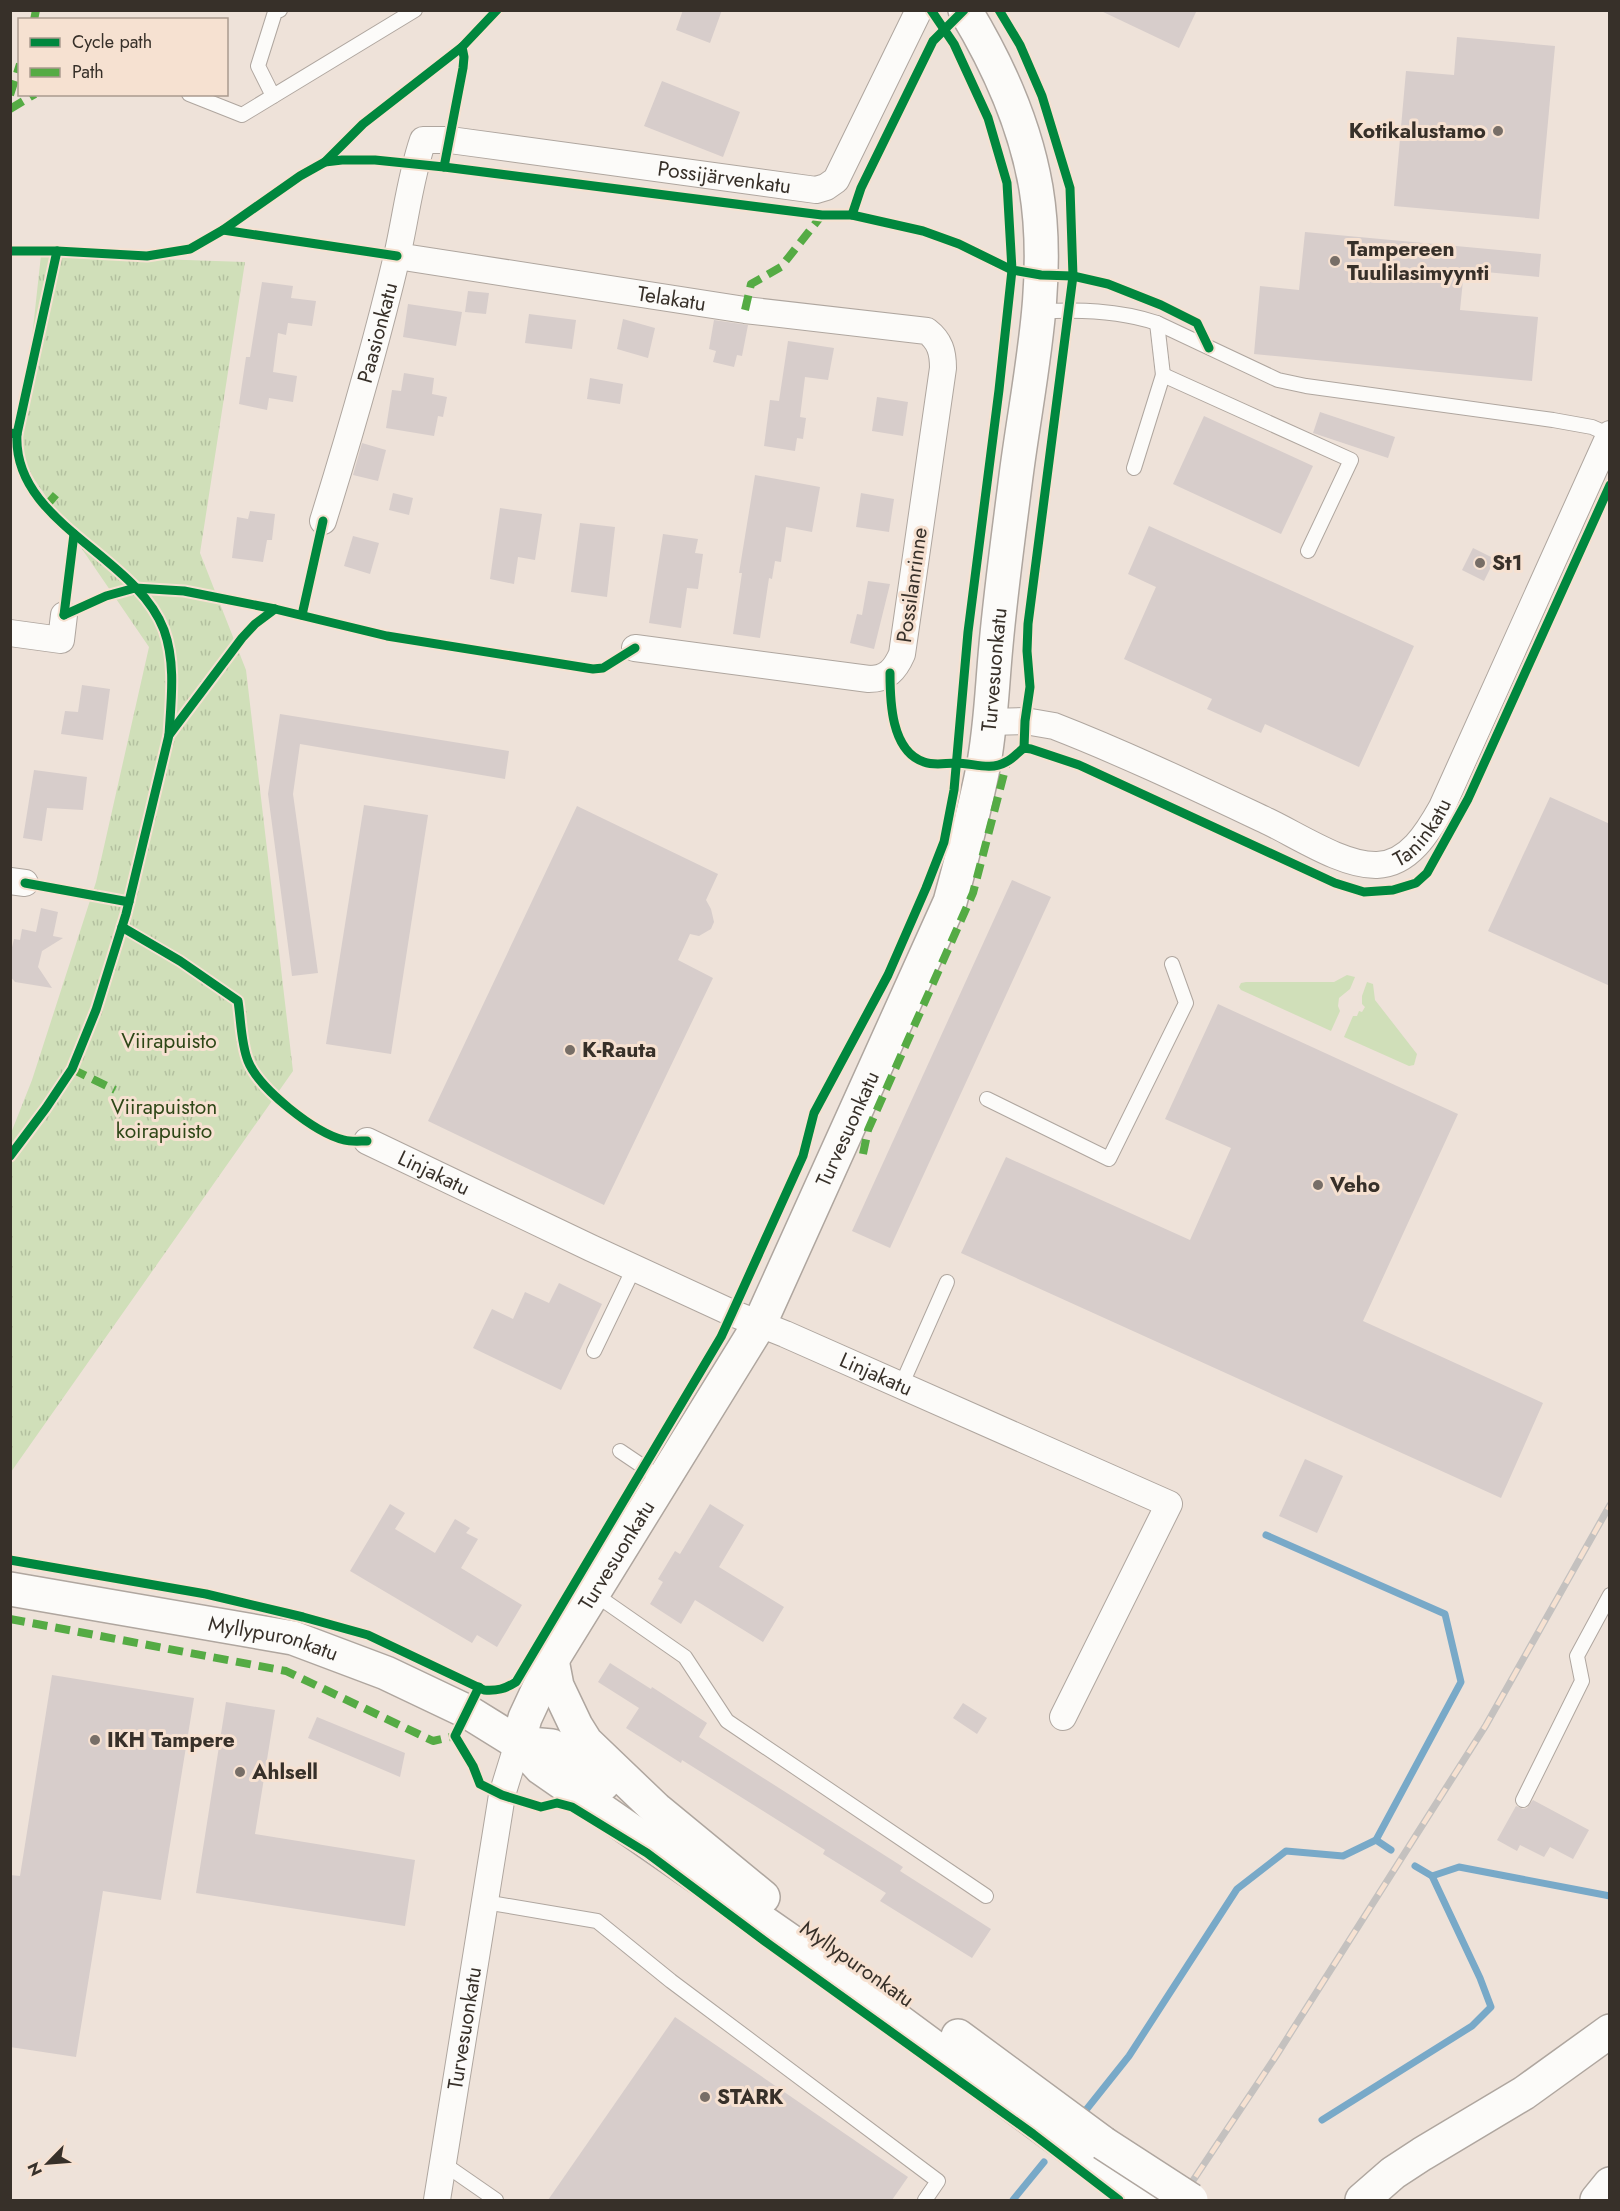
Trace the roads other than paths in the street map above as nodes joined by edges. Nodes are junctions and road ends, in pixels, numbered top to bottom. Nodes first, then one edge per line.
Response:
1 (280, 10) edge
2 (415, 10) edge
3 (919, 10) edge
4 (964, 10) edge
5 (194, 96) edge
6 (273, 96) junction
7 (423, 140) joint
8 (397, 256) junction
9 (1037, 312) junction
10 (1157, 323) junction
11 (939, 345) joint
12 (1163, 375) junction
13 (1609, 435) edge
14 (1134, 468) dead end
15 (323, 521) dead end
16 (1308, 551) dead end
17 (64, 615) dead end
18 (10, 633) edge
19 (635, 648) dead end
20 (988, 722) junction
21 (1172, 964) dead end
22 (987, 1099) dead end
23 (367, 1141) dead end
24 (634, 1268) junction
25 (947, 1282) dead end
26 (760, 1323) junction
27 (594, 1351) dead end
28 (902, 1386) junction
29 (620, 1451) dead end
30 (663, 1480) junction
31 (10, 1589) edge
32 (593, 1593) junction
33 (1610, 1595) edge
34 (552, 1660) junction
35 (1064, 1717) dead end
36 (518, 1743) junction
37 (1523, 1800) dead end
38 (986, 1896) dead end
39 (486, 1902) junction
40 (776, 1908) junction
41 (1610, 2031) edge
42 (1096, 2153) junction
43 (444, 2164) junction
44 (1610, 2184) edge
45 (437, 2200) edge
46 (496, 2200) edge
47 (925, 2200) edge
48 (1141, 2200) edge
49 (1191, 2200) edge
50 (1362, 2200) edge
51 (1597, 2200) edge

1 - 6 lane
2 - 6 lane
3 - 7 street, Possijärvenkatu
4 - 9 main road, Turvesuonkatu
5 - 6 lane
7 - 8 street, Paasionkatu
8 - 11 street, Telakatu
8 - 15 street, Paasionkatu
9 - 10 lane
9 - 20 main road, Turvesuonkatu
10 - 12 lane
10 - 13 lane
11 - 19 street, Possilanrinne
12 - 14 lane
12 - 16 lane
13 - 20 street, Taninkatu
17 - 18 street
20 - 26 main road, Turvesuonkatu
21 - 22 lane
23 - 24 street, Linjakatu
24 - 26 street, Linjakatu
24 - 27 lane
25 - 28 lane
26 - 28 street, Linjakatu
26 - 30 main road, Turvesuonkatu
28 - 35 street, Linjakatu
29 - 30 lane
30 - 32 main road, Turvesuonkatu
31 - 36 main road, Myllypuronkatu
32 - 34 main road, Turvesuonkatu
32 - 38 lane
33 - 37 lane
34 - 36 main road, Turvesuonkatu
34 - 40 main road
36 - 39 street, Turvesuonkatu
36 - 40 main road, Myllypuronkatu
36 - 42 main road, Myllypuronkatu
39 - 43 street, Turvesuonkatu
39 - 47 lane
40 - 42 main road, Myllypuronkatu
41 - 50 main road
42 - 48 main road, Myllypuronkatu
42 - 49 main road, Myllypuronkatu, bridge
43 - 45 street, Turvesuonkatu
43 - 46 lane
44 - 51 main road

